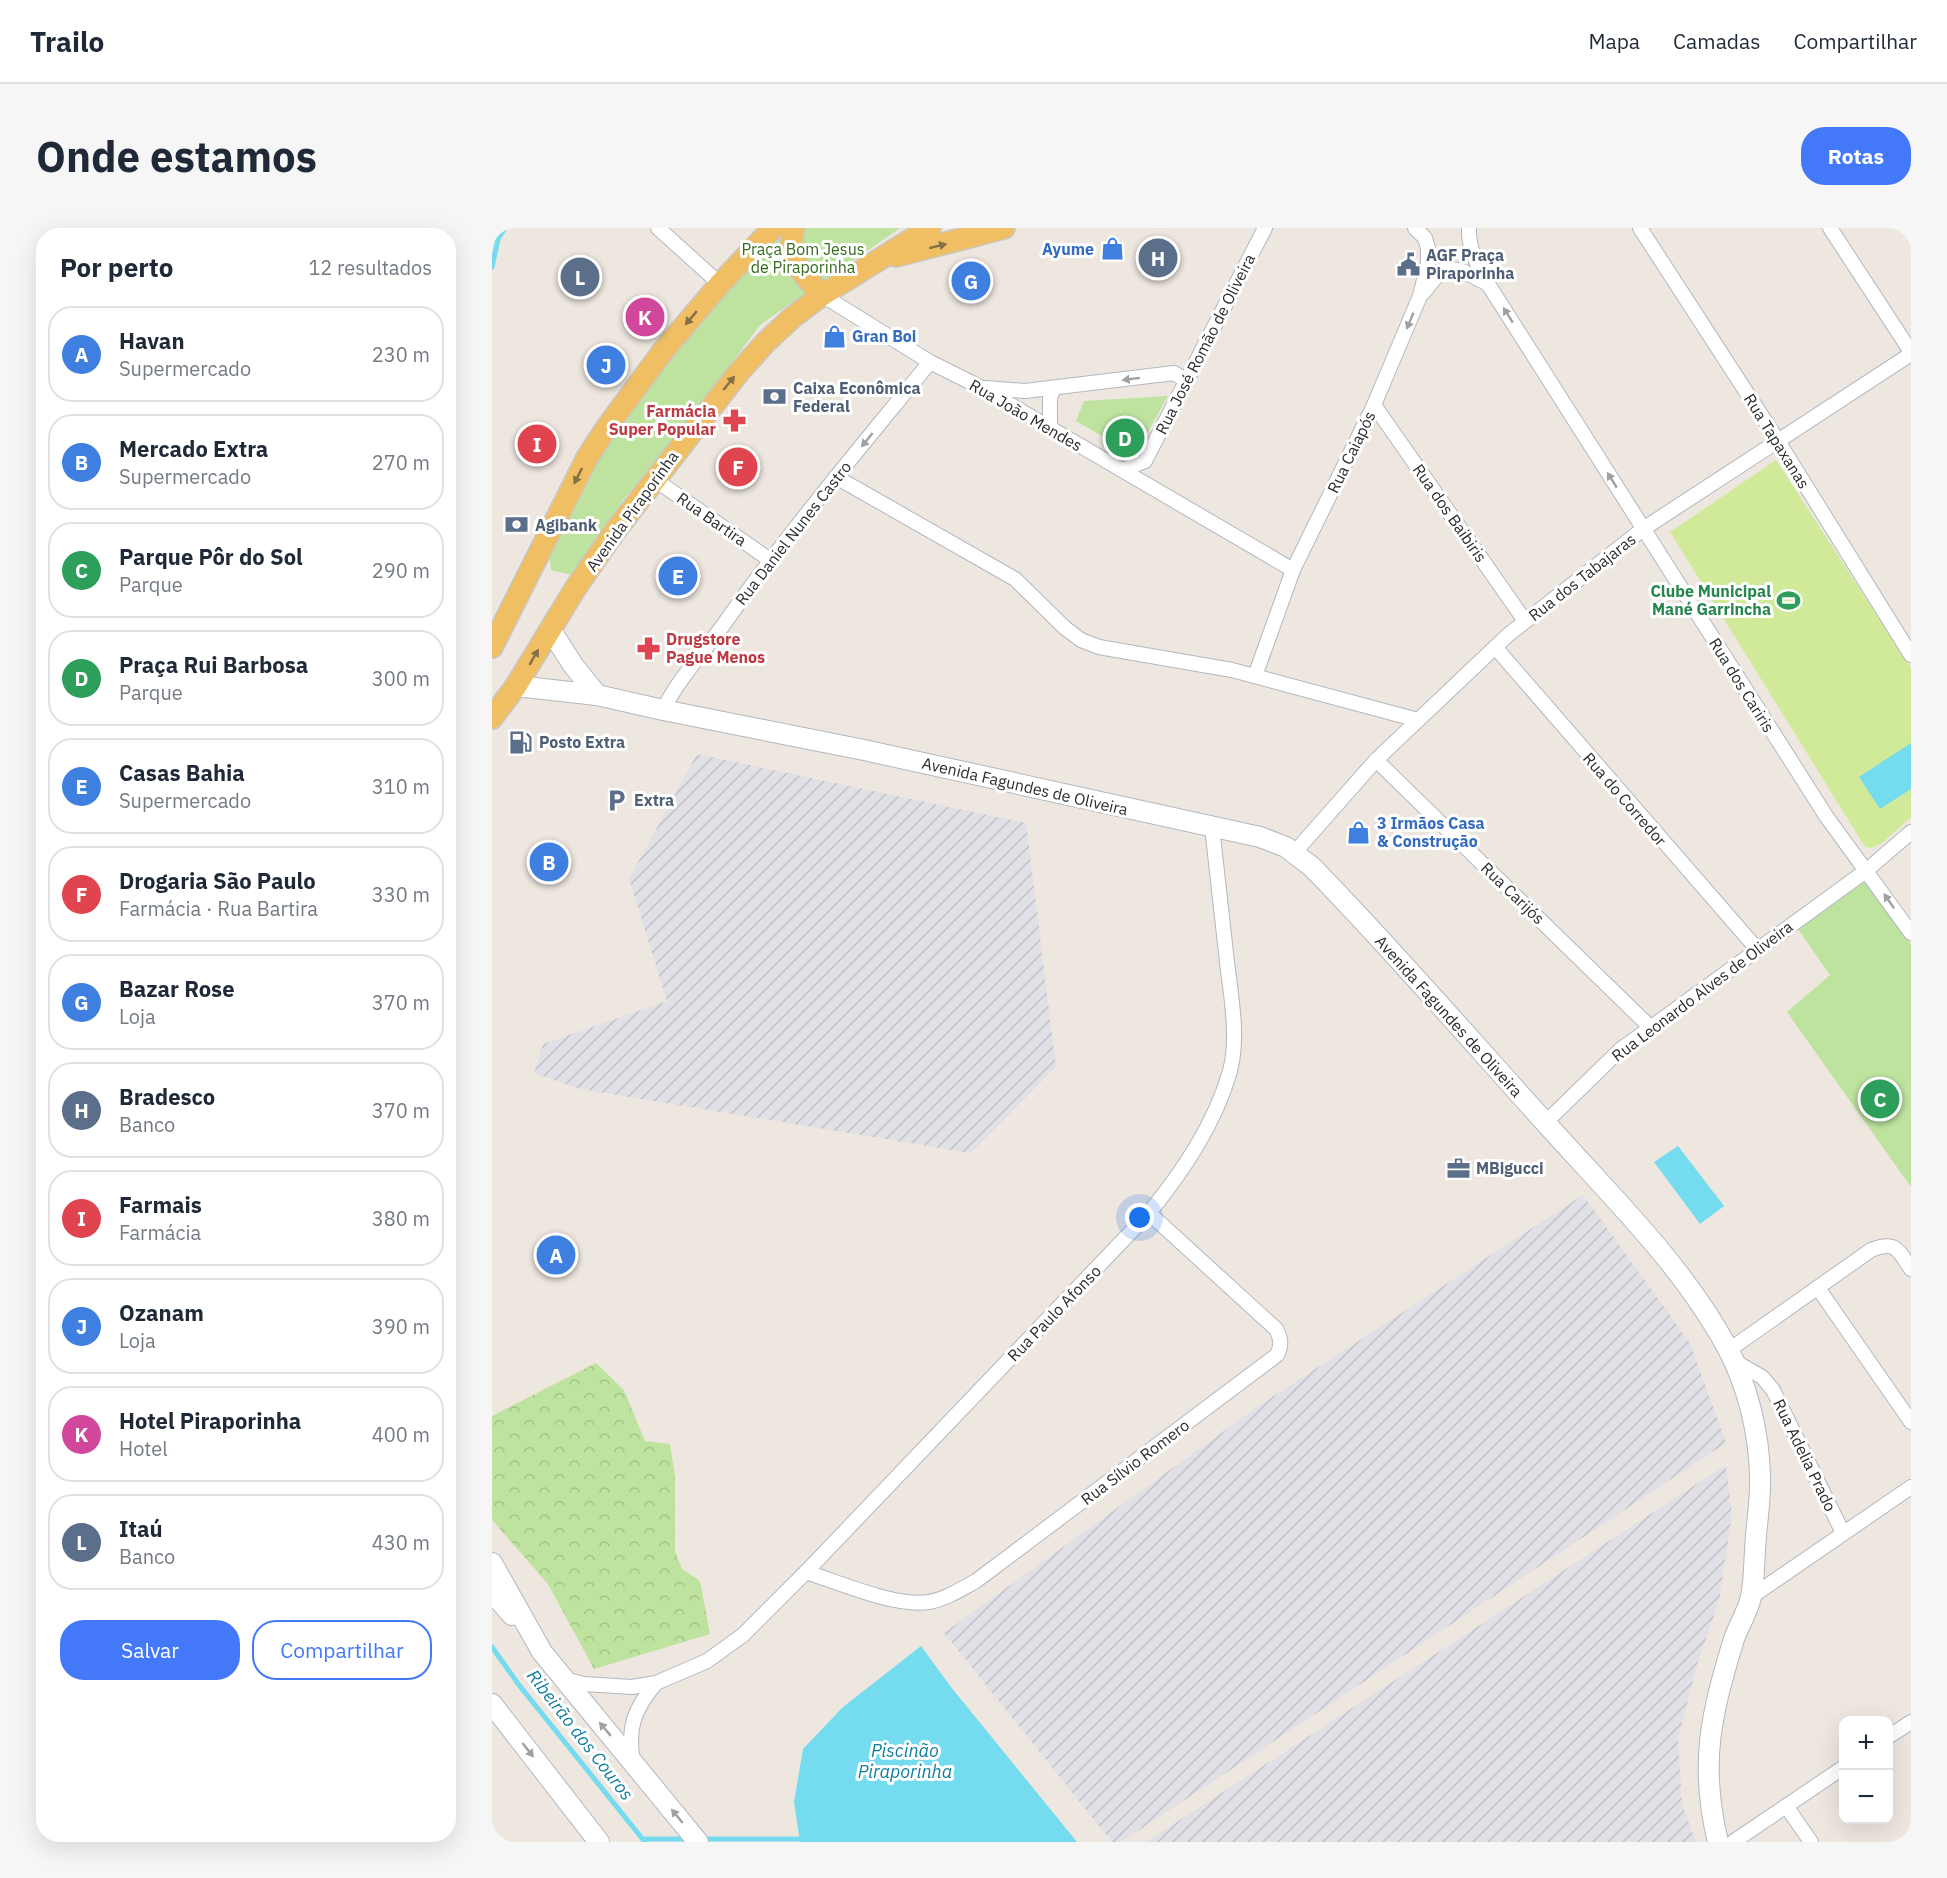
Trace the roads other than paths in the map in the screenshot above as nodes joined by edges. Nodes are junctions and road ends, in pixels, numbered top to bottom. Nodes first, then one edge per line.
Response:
1 (658, 228) edge
2 (773, 228) edge
3 (794, 228) edge
4 (930, 228) edge
5 (1004, 228) edge
6 (1265, 228) edge
7 (1415, 228) edge
8 (1469, 228) edge
9 (1640, 228) edge
10 (1830, 228) edge
11 (880, 259) junction
12 (720, 284) junction
13 (1488, 284) junction
14 (822, 295) junction
15 (1420, 296) junction
16 (1911, 353) edge
17 (930, 362) junction
18 (1187, 381) junction
19 (980, 387) junction
20 (1054, 388) junction
21 (1374, 405) junction
22 (1050, 429) junction
23 (1778, 441) junction
24 (1145, 461) junction
25 (1122, 470) junction
26 (836, 477) junction
27 (654, 478) junction
28 (1150, 486) junction
29 (1643, 529) junction
30 (770, 560) junction
31 (1293, 570) junction
32 (1525, 621) junction
33 (550, 629) junction
34 (492, 647) edge
35 (1495, 647) junction
36 (1911, 655) edge
37 (1255, 676) junction
38 (516, 686) junction
39 (597, 695) junction
40 (663, 710) junction
41 (492, 718) edge
42 (1418, 720) junction
43 (1376, 760) junction
44 (1212, 827) junction
45 (1911, 832) edge
46 (1295, 852) junction
47 (1866, 870) junction
48 (1911, 933) edge
49 (1757, 949) junction
50 (1650, 1027) junction
51 (1545, 1123) junction
52 (1149, 1213) junction
53 (1911, 1269) edge
54 (1818, 1288) junction
55 (1731, 1356) junction
56 (1911, 1422) edge
57 (1911, 1487) edge
58 (1844, 1533) junction
59 (492, 1563) edge
60 (807, 1572) junction
61 (492, 1592) edge
62 (1751, 1597) junction
63 (542, 1652) junction
64 (563, 1679) junction
65 (656, 1683) junction
66 (492, 1704) edge
67 (1911, 1722) edge
68 (1893, 1734) edge
69 (633, 1762) junction
70 (1840, 1770) edge
71 (1786, 1806) junction
72 (599, 1842) edge
73 (698, 1842) edge
74 (1718, 1842) edge
75 (1733, 1842) edge
76 (1811, 1842) edge

1 - 12 street
2 - 12 main road
3 - 14 main road
4 - 11 main road, Avenida Piraporinha
11 -> 5 main road, Avenida Piraporinha
6 - 18 street, Rua José Romão de Oliveira
7 - 15 street, Rua Caiapós
8 - 13 street, Rua dos Cariris
9 - 23 street, Rua Tapaxanas
10 - 16 street
11 - 14 main road, Avenida Piraporinha
12 -> 34 main road
13 - 15 street
29 -> 13 street, Rua dos Cariris
14 - 17 street, Rua João Mendes
27 -> 14 main road, Avenida Piraporinha
15 -> 21 street, Rua Caiapós
16 - 23 street, Rua dos Tabajaras
17 - 19 street, Rua João Mendes
17 -> 26 street, Rua Daniel Nunes Castro
18 -> 20 street
18 - 24 street, Rua José Romão de Oliveira
19 - 20 street
19 - 22 street, Rua João Mendes
20 - 22 street
21 - 31 street, Rua Caiapós
21 - 32 street, Rua dos Baibiris
22 - 25 street, Rua João Mendes
23 - 29 street, Rua dos Tabajaras
23 - 36 street, Rua Tapaxanas
24 - 25 street
24 - 28 street
25 - 28 street, Rua João Mendes
26 - 30 street, Rua Daniel Nunes Castro
26 - 37 street
27 - 30 street, Rua Bartira
27 - 33 main road, Avenida Piraporinha
28 - 31 street, Rua João Mendes
29 - 32 street, Rua dos Tabajaras
29 - 47 street, Rua dos Cariris
30 - 40 street, Rua Daniel Nunes Castro
31 - 37 street, Rua Caiapós
32 - 35 street, Rua dos Tabajaras
38 -> 33 main road, Avenida Piraporinha
33 - 39 main road
35 - 42 street, Rua dos Tabajaras
35 - 49 street, Rua do Corredor
37 - 42 street
38 - 39 main road, Avenida Fagundes de Oliveira
38 - 41 main road, Avenida Piraporinha
39 - 40 main road, Avenida Fagundes de Oliveira
40 - 44 main road, Avenida Fagundes de Oliveira
42 - 43 street, Rua dos Tabajaras
43 - 46 street, Rua dos Tabajaras
43 - 50 street, Rua Carijós
44 - 46 main road, Avenida Fagundes de Oliveira
44 - 52 street, Rua Paulo Afonso
45 - 47 street, Rua Leonardo Alves de Oliveira
46 - 51 main road, Avenida Fagundes de Oliveira
48 -> 47 street, Rua dos Cariris
47 - 49 street, Rua Leonardo Alves de Oliveira
49 - 50 street, Rua Leonardo Alves de Oliveira
50 - 51 street, Rua Leonardo Alves de Oliveira
51 - 55 main road, Avenida Fagundes de Oliveira
52 - 60 street, Rua Paulo Afonso
52 - 60 street, Rua Sílvio Romero
53 - 54 street
54 - 55 street
54 - 56 street
55 - 58 street, Rua Adelia Prado
55 - 62 main road, Avenida Fagundes de Oliveira
57 - 58 street
58 - 62 street
59 - 63 main road
60 - 65 street, Rua Paulo Afonso
61 - 63 main road
62 - 74 main road, Avenida Fagundes de Oliveira
63 - 64 main road
64 - 65 street, Rua Paulo Afonso
69 -> 64 main road
65 - 69 street
66 -> 72 main road
67 - 68 street
73 -> 69 main road
70 - 71 street
71 - 75 street
71 - 76 street

